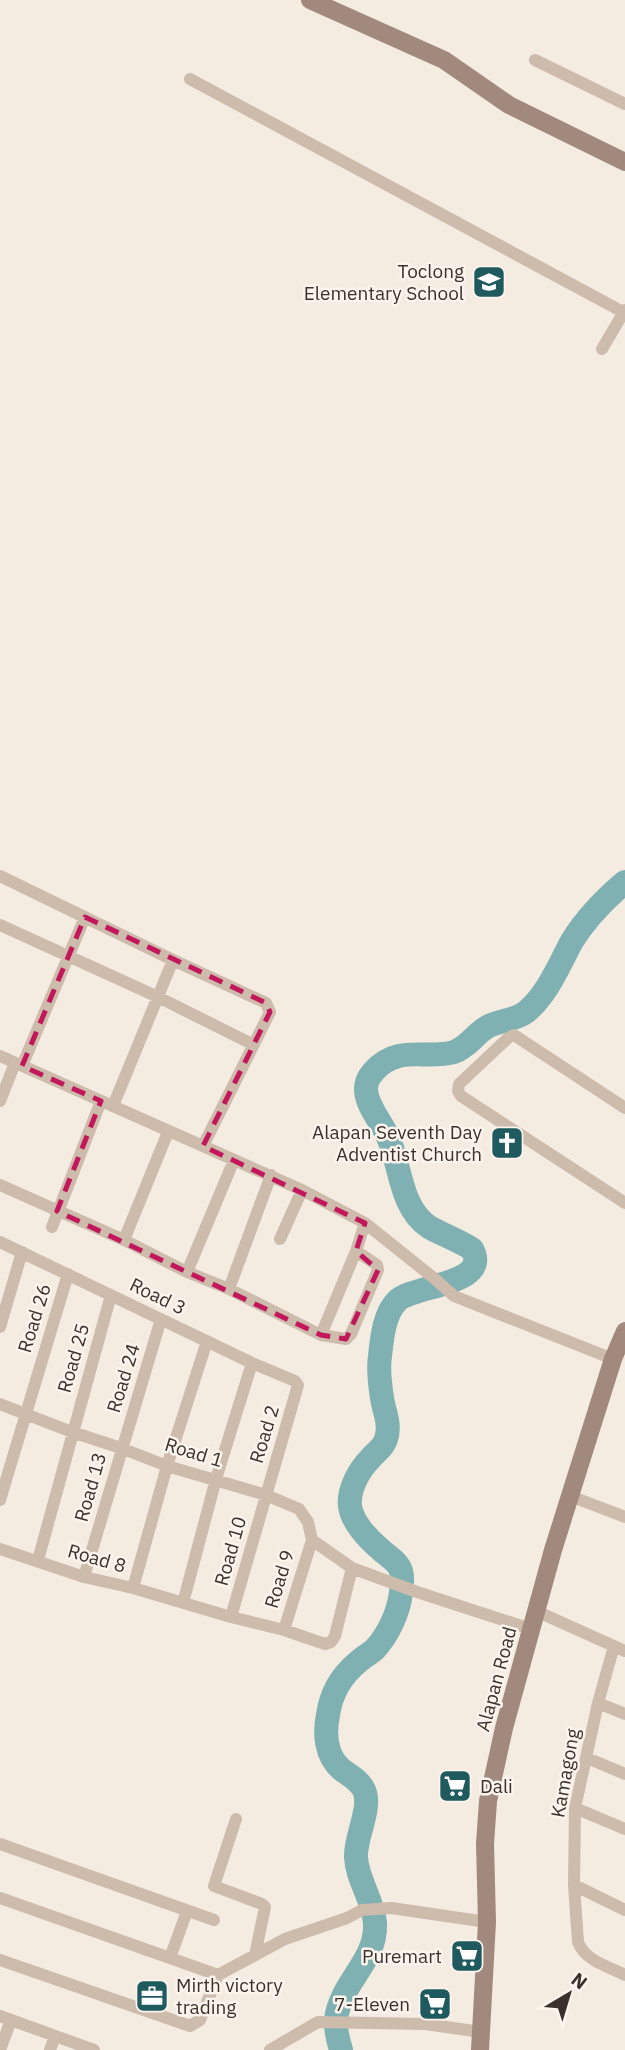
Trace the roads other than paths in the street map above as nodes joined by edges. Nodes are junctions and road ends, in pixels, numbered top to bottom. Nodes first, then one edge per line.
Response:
1 (310, 0) edge
2 (535, 60) dead end
3 (190, 79) dead end
4 (625, 104) edge
5 (625, 162) edge
6 (625, 312) edge
7 (602, 349) dead end
8 (0, 876) edge
9 (85, 917) junction
10 (0, 925) edge
11 (69, 956) junction
12 (173, 960) junction
13 (158, 998) junction
14 (252, 1044) junction
15 (0, 1056) edge
16 (18, 1064) junction
17 (0, 1101) edge
18 (107, 1103) junction
19 (625, 1108) edge
20 (169, 1132) junction
21 (203, 1146) junction
22 (234, 1160) junction
23 (271, 1175) junction
24 (0, 1185) edge
25 (302, 1189) junction
26 (625, 1203) edge
27 (57, 1211) junction
28 (365, 1223) junction
29 (52, 1227) dead end
30 (280, 1239) dead end
31 (124, 1240) junction
32 (0, 1242) edge
33 (356, 1251) junction
34 (22, 1252) junction
35 (187, 1272) junction
36 (68, 1274) junction
37 (229, 1289) junction
38 (111, 1295) junction
39 (160, 1319) junction
40 (0, 1328) edge
41 (625, 1331) edge
42 (321, 1335) junction
43 (207, 1341) junction
44 (613, 1359) junction
45 (252, 1363) junction
46 (298, 1385) joint
47 (0, 1404) edge
48 (25, 1413) junction
49 (72, 1432) junction
50 (121, 1448) junction
51 (167, 1466) junction
52 (216, 1479) junction
53 (266, 1495) junction
54 (570, 1496) junction
55 (0, 1500) edge
56 (625, 1517) edge
57 (312, 1540) junction
58 (0, 1549) edge
59 (38, 1560) junction
60 (352, 1568) junction
61 (84, 1577) junction
62 (133, 1588) junction
63 (183, 1603) junction
64 (536, 1611) junction
65 (232, 1617) junction
66 (531, 1629) junction
67 (284, 1630) junction
68 (620, 1648) edge
69 (598, 1703) junction
70 (625, 1714) edge
71 (587, 1758) junction
72 (625, 1774) edge
73 (575, 1808) junction
74 (236, 1819) dead end
75 (625, 1829) edge
76 (0, 1844) edge
77 (574, 1885) junction
78 (0, 1898) edge
79 (625, 1910) edge
80 (187, 1911) junction
81 (214, 1920) dead end
82 (487, 1922) junction
83 (255, 1955) junction
84 (170, 1958) junction
85 (0, 1960) edge
86 (218, 1975) junction
87 (625, 1975) edge
88 (6, 2018) edge
89 (55, 2036) junction
90 (481, 2041) edge
91 (0, 2050) edge
92 (50, 2050) edge
93 (94, 2050) edge
94 (270, 2050) edge

1 - 5 street
2 - 4 street
3 - 6 street
6 - 7 street
8 - 9 street
9 - 11 street
9 - 12 street
10 - 11 street
11 - 13 street
11 - 16 street
12 - 13 street
12 - 14 street
13 - 14 street
13 - 18 street
14 - 21 street
15 - 16 street
16 - 17 street
16 - 18 street
18 - 20 street
18 - 27 street
19 - 26 street
20 - 21 street
20 - 31 street
21 - 22 street
22 - 23 street
22 - 35 street
23 - 25 street
23 - 37 street
24 - 27 street
25 - 28 street
25 - 30 street
27 - 29 street
27 - 31 street
28 - 33 street
28 - 44 street
31 - 35 street
32 - 34 street, Road 3
33 - 42 street
33 - 42 street
34 - 36 street, Road 3
34 - 40 street
35 - 37 street
36 - 38 street, Road 3
36 - 48 street, Road 26
37 - 42 street
38 - 39 street, Road 3
38 - 49 street, Road 25
39 - 43 street, Road 3
39 - 50 street, Road 24
41 - 44 street, Alapan Road
43 - 45 street, Road 3
43 - 51 street
44 - 54 street, Alapan Road
45 - 46 street, Road 3
45 - 52 street
46 - 53 street, Road 2
47 - 48 street, Road 1
48 - 49 street, Road 1
48 - 55 street, Road 26
49 - 50 street, Road 1
49 - 59 street, Road 25
50 - 51 street, Road 1
50 - 61 street, Road 13
51 - 52 street, Road 1
51 - 62 street
52 - 53 street, Road 1
52 - 63 street
53 - 57 street, Road 1
53 - 65 street, Road 10
54 - 56 street
54 - 64 street, Alapan Road
57 - 60 street
57 - 67 street, Road 9
58 - 59 street, Road 8
59 - 61 street, Road 8
60 - 66 street
60 - 67 street, Road 8
61 - 62 street, Road 8
62 - 63 street, Road 8
63 - 65 street, Road 8
64 - 66 street, Alapan Road
64 - 68 street
65 - 67 street, Road 8
66 - 82 street, Alapan Road
68 - 69 street, Kamagong
69 - 70 street
69 - 71 street, Kamagong
71 - 72 street
71 - 73 street, Kamagong
73 - 75 street
73 - 77 street, Kamagong
74 - 83 street
76 - 80 street
77 - 79 street
77 - 87 street, Kamagong
78 - 84 street
80 - 81 street
80 - 84 street
82 - 83 street
82 - 90 street, Alapan Road
83 - 86 street
84 - 86 street
85 - 86 street
88 - 89 street
88 - 91 street
89 - 92 street
89 - 93 street
90 - 94 street

